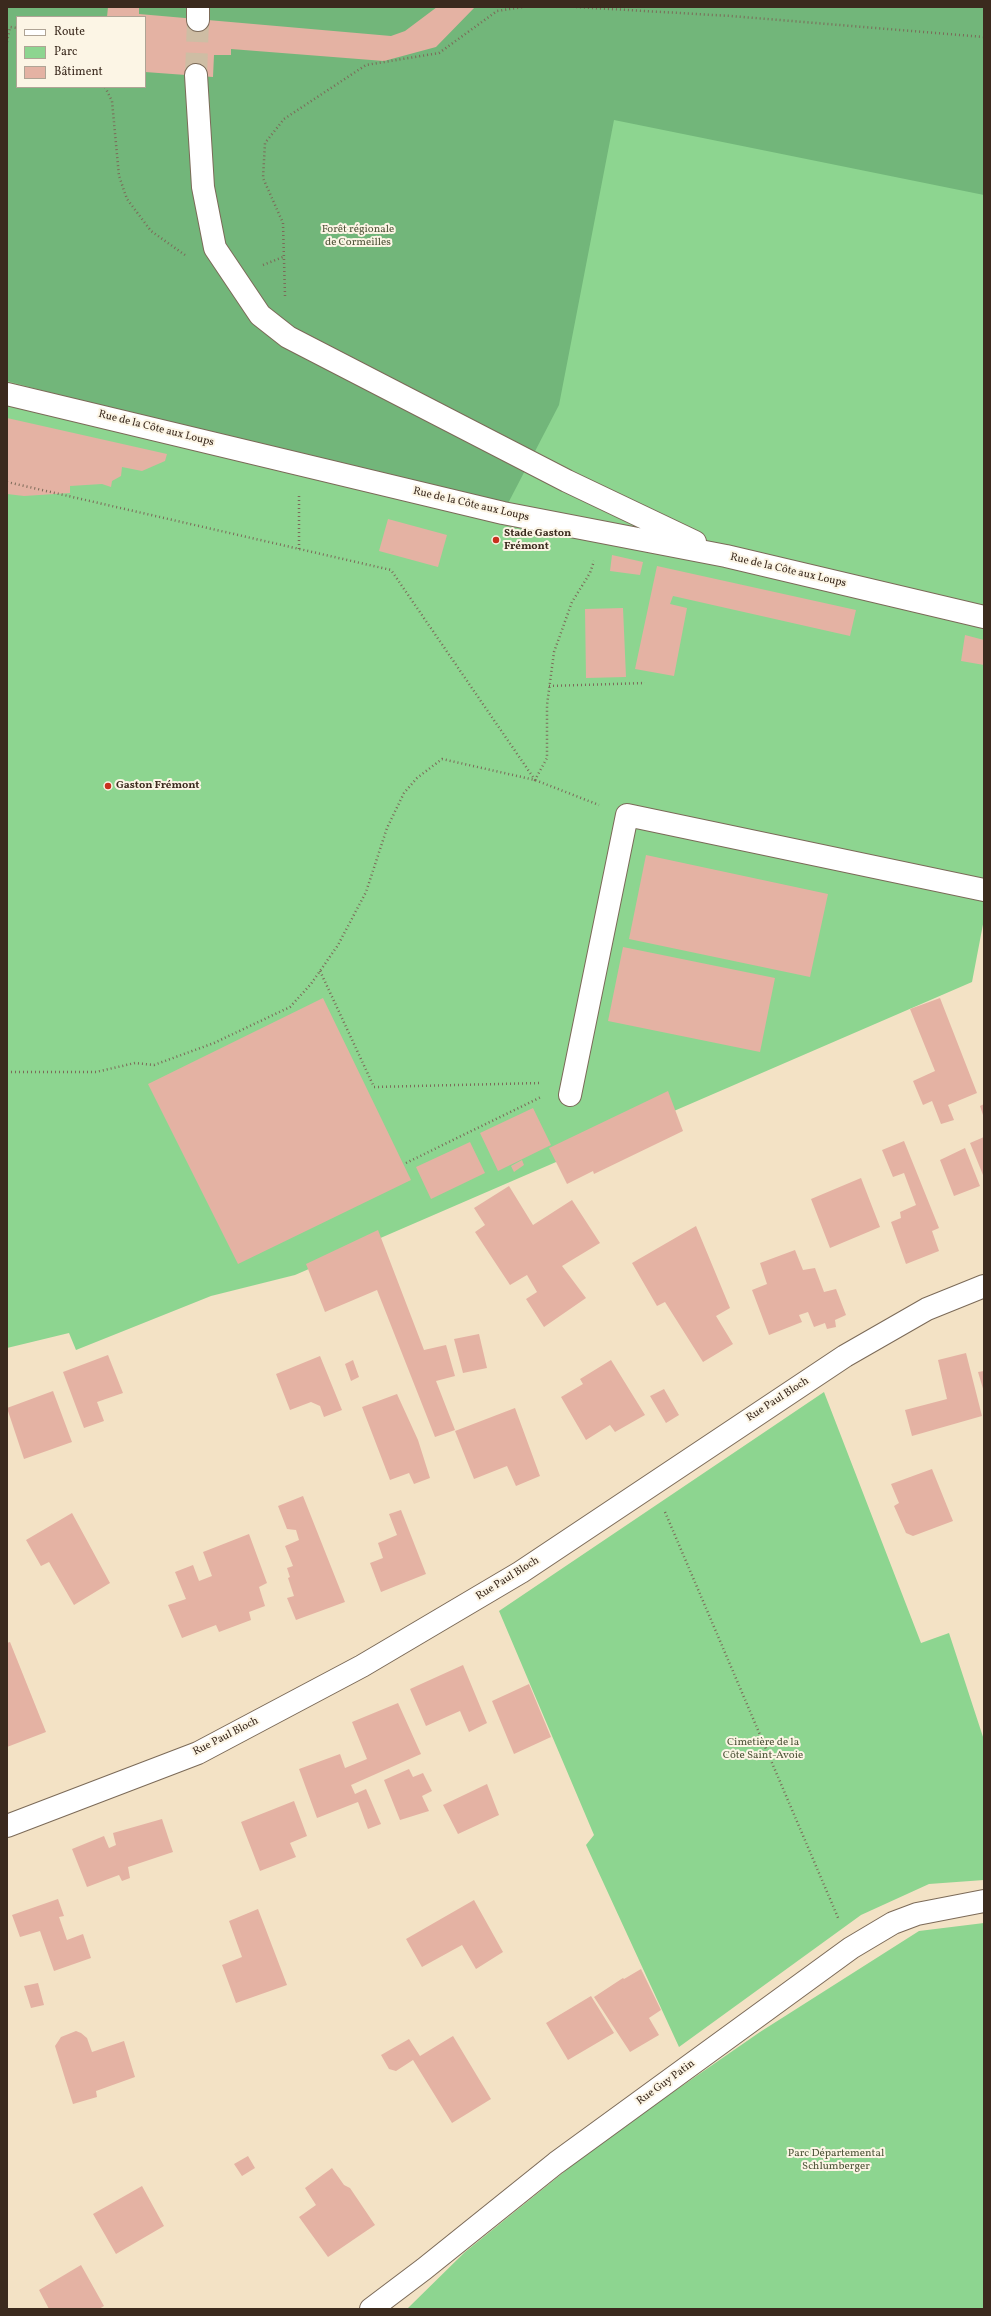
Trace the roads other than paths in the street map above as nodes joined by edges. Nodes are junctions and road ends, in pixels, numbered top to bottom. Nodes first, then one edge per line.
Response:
1 (196, 75) tunnel mouth
2 (7, 394) edge
3 (726, 556) junction
4 (984, 617) edge
5 (984, 890) edge
6 (571, 1089) road end
7 (984, 1286) edge
8 (7, 1826) edge
9 (984, 1901) edge
10 (371, 2309) edge

1 - 3 street
2 - 3 street, Rue de la Côte aux Loups
3 - 4 street, Rue de la Côte aux Loups
5 - 6 street
7 - 8 street, Rue Paul Bloch
9 - 10 street, Rue Guy Patin

